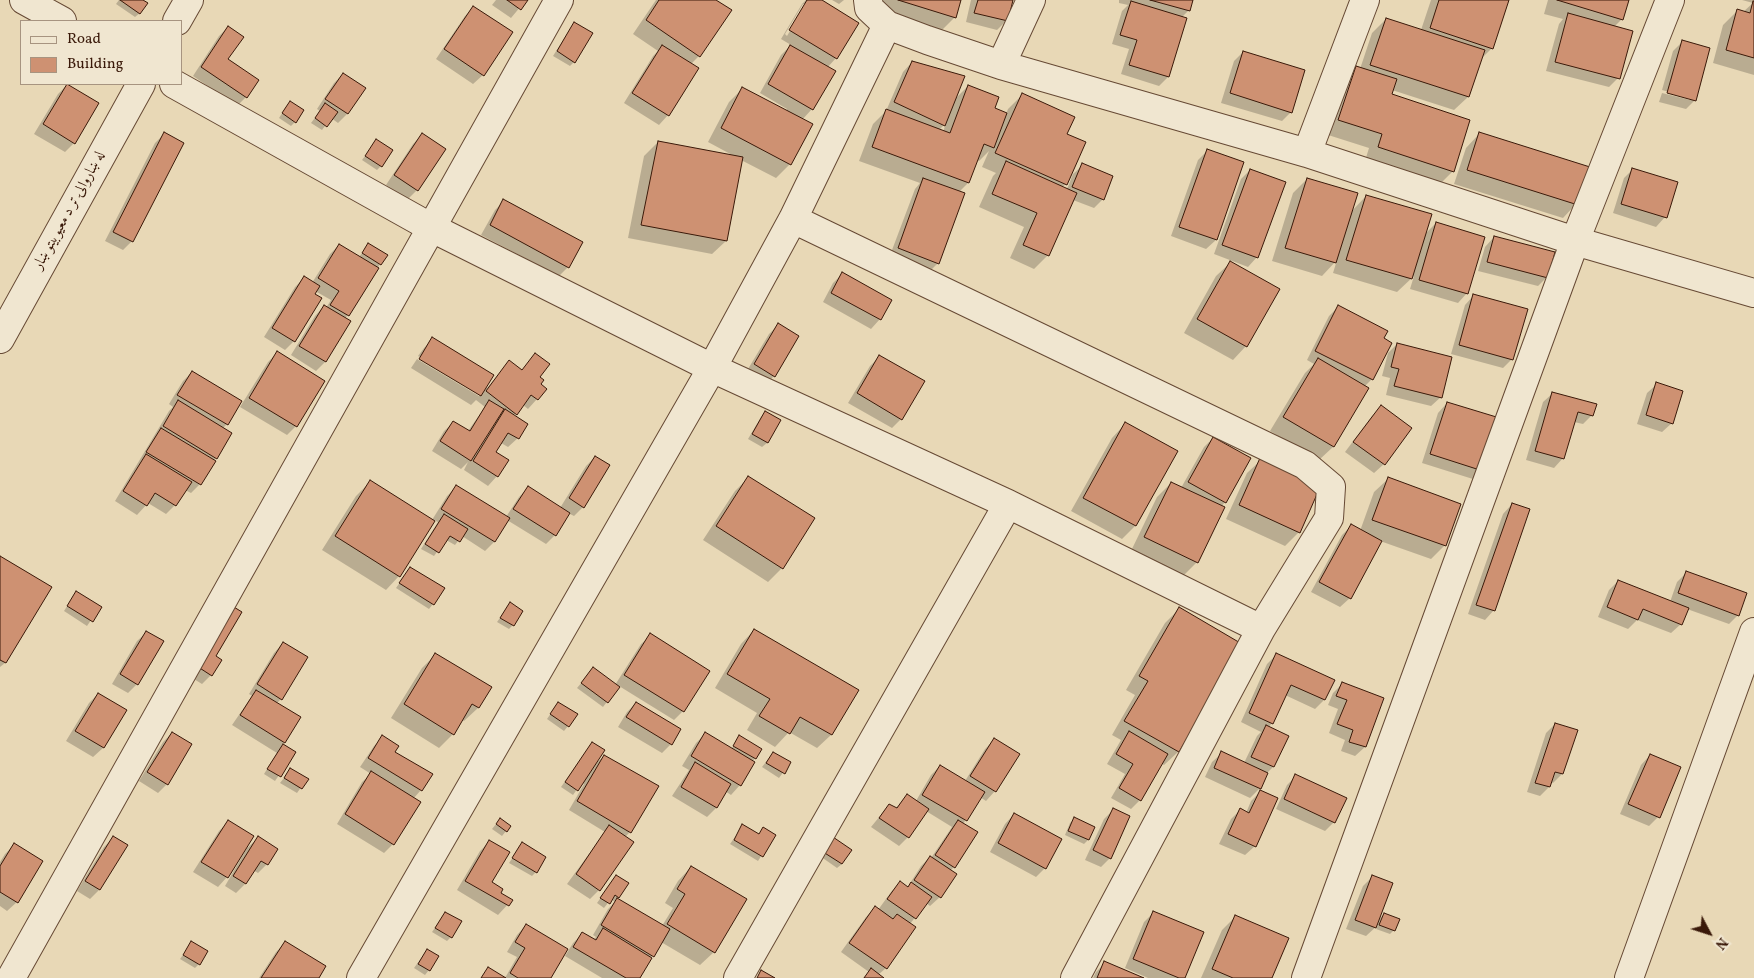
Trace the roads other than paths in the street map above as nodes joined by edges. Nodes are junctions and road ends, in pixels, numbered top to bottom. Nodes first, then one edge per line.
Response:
1 (24, 0) edge
2 (189, 0) edge
3 (560, 0) edge
4 (868, 0) edge
5 (1031, 0) edge
6 (1365, 0) edge
7 (1670, 0) edge
8 (60, 20) edge
9 (178, 20) edge
10 (886, 26) junction
11 (1001, 64) junction
12 (140, 85) edge
13 (176, 85) edge
14 (1306, 154) junction
15 (793, 219) junction
16 (432, 228) junction
17 (1575, 241) junction
18 (1754, 293) edge
19 (0, 339) edge
20 (712, 368) junction
21 (1008, 504) junction
22 (1261, 629) junction
23 (1754, 632) edge
24 (11, 978) edge
25 (360, 978) edge
26 (738, 978) edge
27 (1074, 978) edge
28 (1306, 978) edge
29 (1629, 978) edge

1 - 8 street
2 - 9 street
3 - 16 street
4 - 10 street
5 - 11 street
6 - 14 street
7 - 17 street
10 - 11 street
10 - 15 street
11 - 14 street
12 - 19 street, له ښاروالۍ تر د معیوبیتو ښار
13 - 16 street
14 - 17 street
15 - 20 street
15 - 22 street
16 - 20 street
16 - 24 street
17 - 18 street
17 - 28 street
20 - 21 street
20 - 25 street
21 - 22 street
21 - 26 street
22 - 27 street
23 - 29 street

